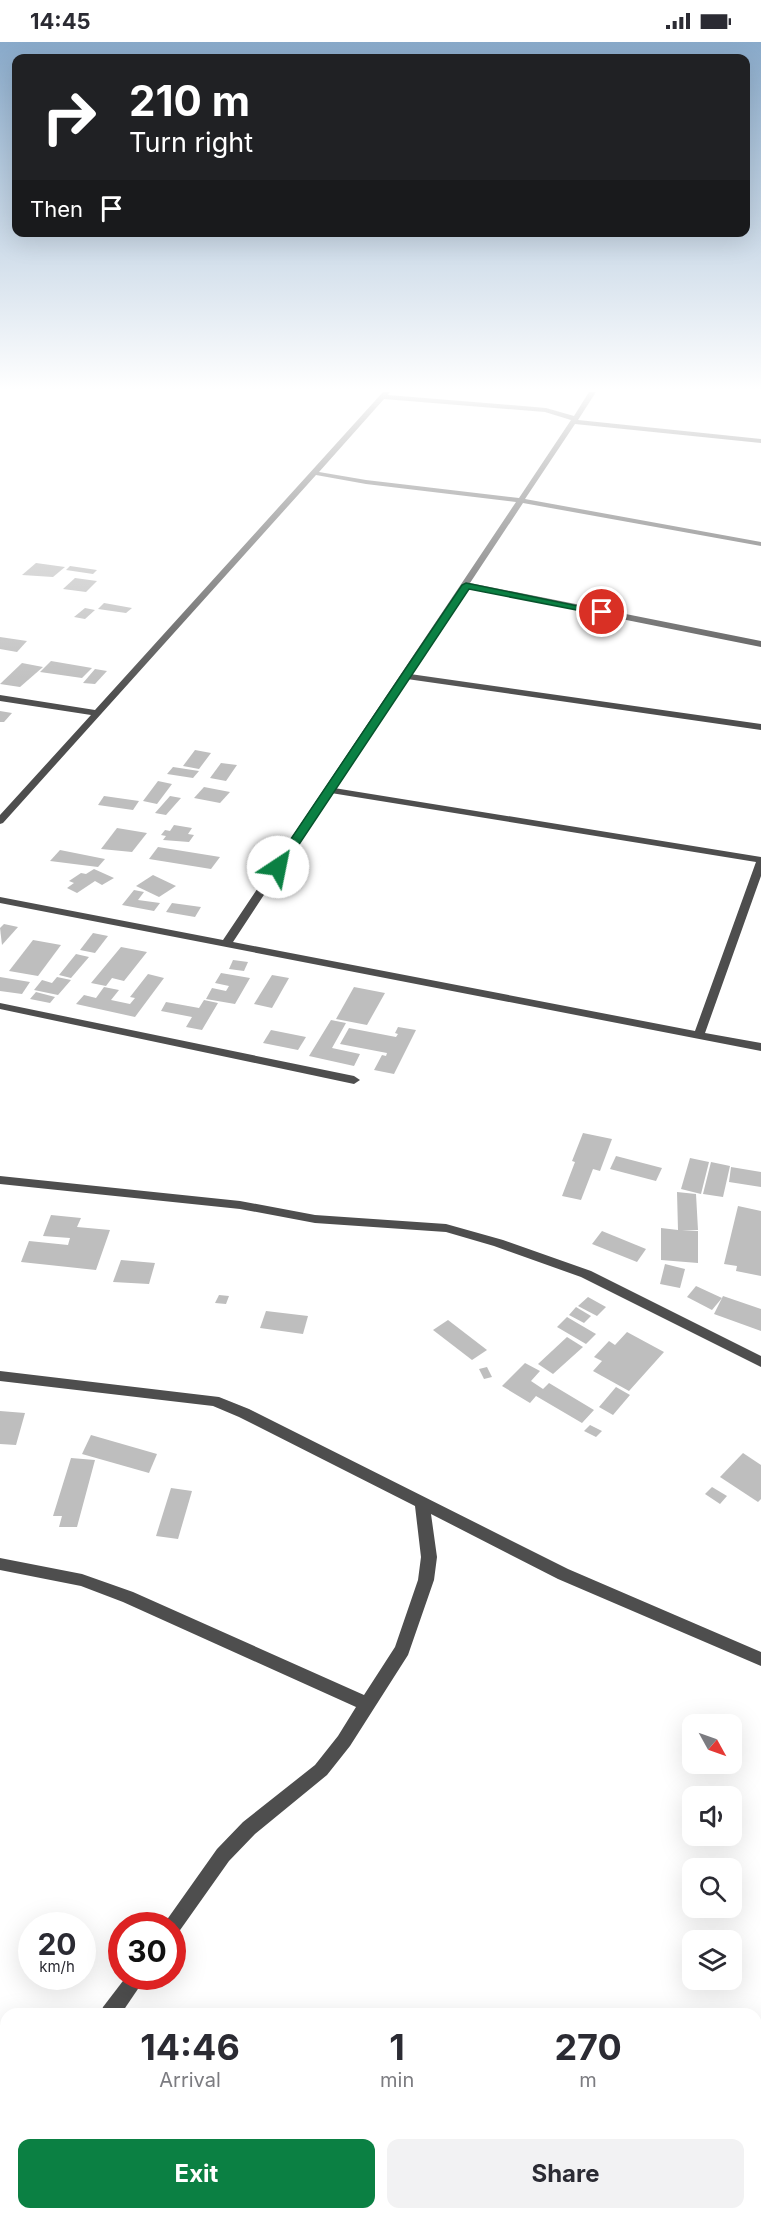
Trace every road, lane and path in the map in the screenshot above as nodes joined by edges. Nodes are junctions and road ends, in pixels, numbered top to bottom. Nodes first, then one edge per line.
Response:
1 (296, 494) edge
2 (471, 494) edge
3 (528, 494) edge
4 (523, 501) junction
5 (761, 544) edge
6 (466, 585) junction
7 (761, 644) edge
8 (405, 676) junction
9 (0, 698) edge
10 (98, 713) junction
11 (761, 727) edge
12 (329, 790) junction
13 (0, 821) edge
14 (761, 861) edge
15 (0, 900) edge
16 (226, 944) junction
17 (0, 1006) edge
18 (699, 1035) junction
19 (761, 1047) edge
20 (354, 1080) dead end
21 (0, 1180) edge
22 (761, 1362) edge
23 (0, 1376) edge
24 (422, 1502) junction
25 (0, 1564) edge
26 (761, 1659) edge
27 (366, 1704) junction
28 (183, 1912) edge
29 (128, 1990) edge
30 (115, 2008) edge

1 - 10 street
2 - 4 street
3 - 4 street
4 - 5 street
4 - 6 street
6 - 7 street
6 - 8 street
8 - 11 street
8 - 12 street
9 - 10 street
10 - 13 street
12 - 14 street
12 - 16 street
14 - 18 street
15 - 16 street
16 - 18 street
17 - 20 street
18 - 19 street
21 - 22 street
23 - 24 street
24 - 26 street
24 - 27 street
25 - 27 street
27 - 28 street
29 - 30 street

